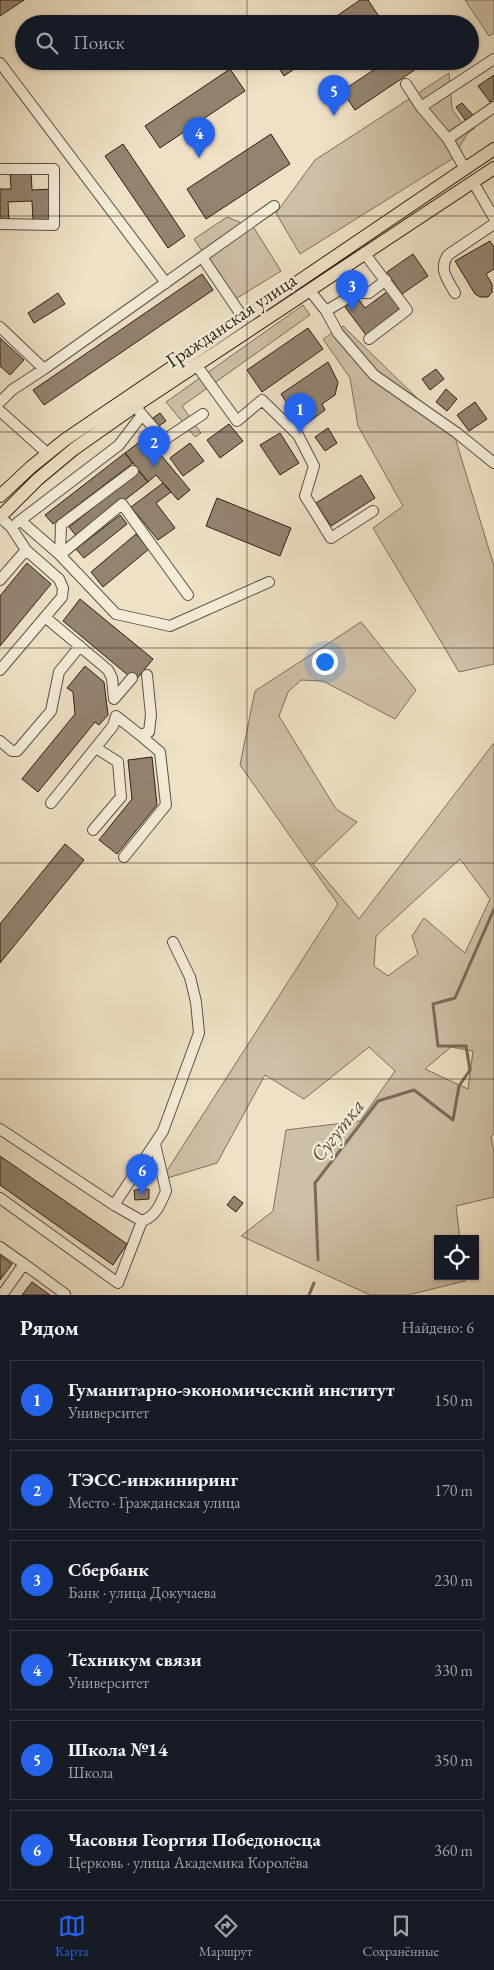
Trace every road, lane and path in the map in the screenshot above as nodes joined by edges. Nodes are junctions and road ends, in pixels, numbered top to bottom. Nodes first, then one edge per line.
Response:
1 (494, 59) edge
2 (0, 63) edge
3 (479, 69) edge
4 (477, 70) edge
5 (406, 84) dead end
6 (421, 107) junction
7 (494, 107) edge
8 (448, 139) junction
9 (494, 149) edge
10 (494, 168) edge
11 (0, 169) edge
12 (465, 169) junction
13 (472, 182) junction
14 (274, 206) dead end
15 (494, 218) edge
16 (0, 224) edge
17 (494, 224) edge
18 (365, 254) junction
19 (202, 257) junction
20 (386, 280) junction
21 (166, 282) junction
22 (310, 291) junction
23 (455, 293) dead end
24 (326, 311) junction
25 (244, 319) junction
26 (0, 327) edge
27 (368, 339) dead end
28 (197, 366) junction
29 (44, 369) junction
30 (0, 402) edge
31 (0, 411) edge
32 (138, 411) junction
33 (202, 414) dead end
34 (48, 453) junction
35 (57, 462) junction
36 (494, 462) edge
37 (133, 471) dead end
38 (0, 496) edge
39 (373, 511) dead end
40 (0, 517) edge
41 (21, 521) junction
42 (11, 526) junction
43 (26, 550) junction
44 (60, 555) junction
45 (0, 580) edge
46 (269, 582) dead end
47 (188, 595) dead end
48 (45, 617) junction
49 (80, 646) junction
50 (0, 670) edge
51 (146, 675) dead end
52 (132, 678) dead end
53 (114, 699) junction
54 (116, 716) junction
55 (140, 735) junction
56 (0, 741) edge
57 (96, 748) junction
58 (50, 803) dead end
59 (94, 830) dead end
60 (124, 857) dead end
61 (173, 942) dead end
62 (0, 1129) edge
63 (155, 1144) junction
64 (0, 1198) edge
65 (114, 1205) junction
66 (142, 1222) junction
67 (0, 1247) edge
68 (24, 1264) junction
69 (2, 1295) edge
70 (64, 1295) edge

1 - 3 street
2 - 21 street
4 - 6 street
5 - 6 street
6 - 8 street
7 - 8 street
8 - 12 street
9 - 12 main road, Гражданская улица
10 - 13 main road, Гражданская улица
11 - 16 street
12 - 13 main road
12 - 25 main road, Гражданская улица
13 - 15 street
13 - 18 main road, Гражданская улица
14 - 19 street
17 - 23 street
18 - 20 street
18 - 22 main road, Гражданская улица
19 - 21 street
19 - 25 street
20 - 24 street
20 - 27 street
21 - 29 street
22 - 24 street
22 - 28 main road, Гражданская улица
24 - 36 street
25 - 34 main road, Гражданская улица
26 - 29 street
28 - 32 main road, Гражданская улица
28 - 39 street
29 - 30 street
31 - 34 street
32 - 33 street
32 - 35 main road, Гражданская улица
32 - 41 street
34 - 35 main road
34 - 38 main road, Гражданская улица
35 - 40 main road, Гражданская улица
37 - 44 street
40 - 42 street
41 - 42 street
41 - 44 street
42 - 43 street
43 - 45 street
43 - 48 street
44 - 46 street
44 - 47 street
48 - 49 street
48 - 50 street
49 - 53 street
49 - 56 street
51 - 55 street
52 - 53 street
53 - 54 street
54 - 55 street
54 - 57 street
55 - 60 street
57 - 58 street
57 - 59 street
61 - 63 street
62 - 65 street
63 - 65 street
63 - 66 street
64 - 66 street
65 - 66 street
67 - 68 street
68 - 69 street
68 - 70 street

